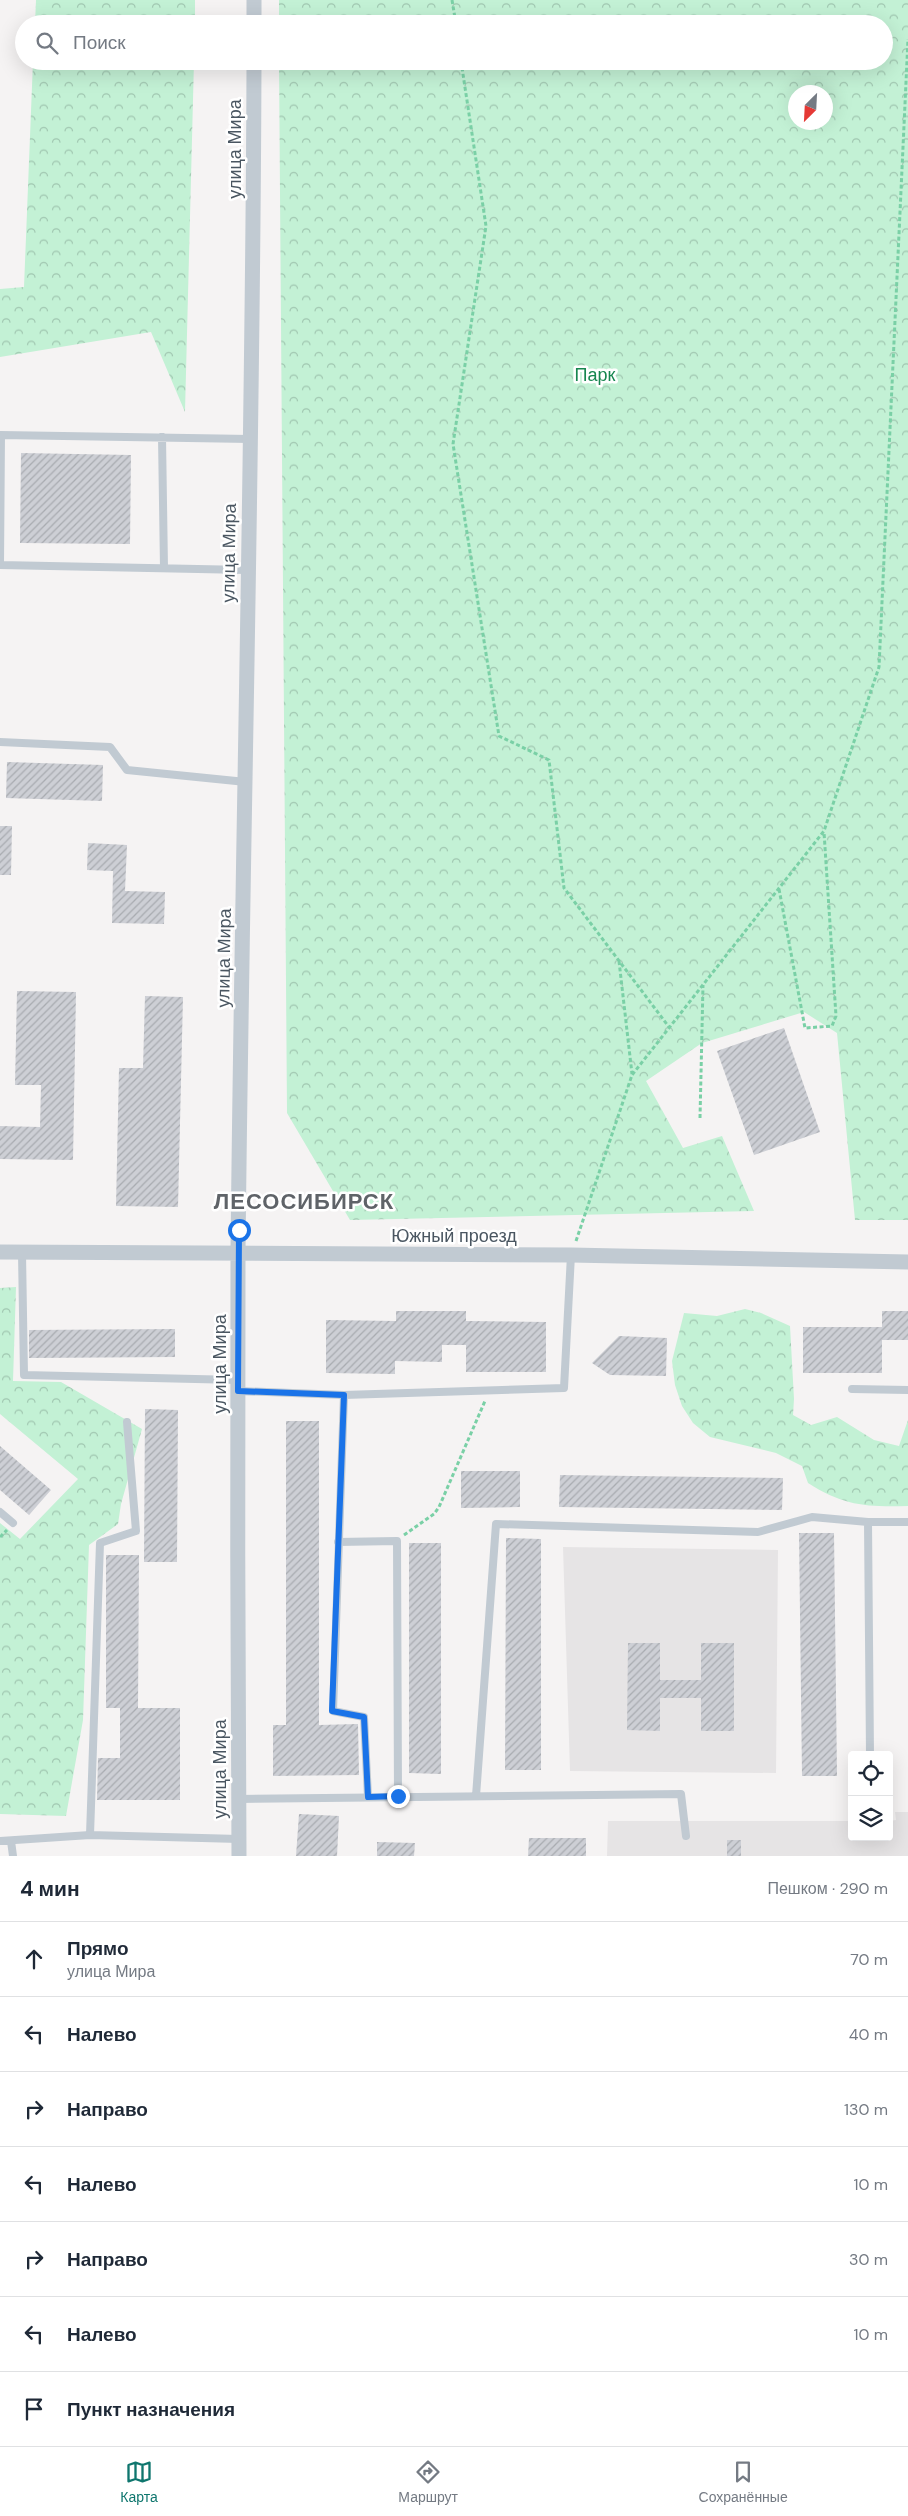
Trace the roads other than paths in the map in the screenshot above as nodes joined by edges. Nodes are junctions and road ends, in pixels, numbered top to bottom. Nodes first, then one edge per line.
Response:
1 (254, 0) edge
2 (254, 15) edge
3 (254, 70) edge
4 (162, 437) junction
5 (250, 439) junction
6 (164, 568) junction
7 (247, 570) junction
8 (0, 742) edge
9 (246, 782) junction
10 (0, 1252) edge
11 (22, 1253) junction
12 (238, 1255) junction
13 (571, 1255) junction
14 (908, 1262) edge
15 (238, 1386) junction
16 (852, 1389) dead end
17 (908, 1390) edge
18 (344, 1395) junction
19 (127, 1422) dead end
20 (0, 1512) edge
21 (868, 1522) junction
22 (908, 1522) edge
23 (13, 1523) dead end
24 (338, 1542) junction
25 (870, 1751) edge
26 (398, 1796) junction
27 (476, 1796) junction
28 (368, 1797) junction
29 (239, 1799) junction
30 (90, 1835) junction
31 (686, 1836) dead end
32 (239, 1839) junction
33 (0, 1841) edge
34 (11, 1841) junction
35 (12, 1856) edge
36 (239, 1856) edge

1 - 2 street
3 - 5 street, улица Мира
4 - 5 lane
4 - 6 lane
4 - 6 lane
5 - 7 street, улица Мира
6 - 7 lane
7 - 9 street, улица Мира
8 - 9 lane
9 - 12 street, улица Мира
10 - 11 street, Южный проезд
11 - 12 street, Южный проезд
11 - 15 lane
12 - 13 street, Южный проезд
12 - 15 street, улица Мира
13 - 14 street, Южный проезд
13 - 18 lane
15 - 18 lane
15 - 29 street, улица Мира
16 - 17 lane
18 - 24 lane
19 - 30 lane
20 - 23 lane
21 - 22 lane
21 - 25 lane
21 - 27 lane
24 - 26 lane
24 - 28 lane
26 - 27 lane
26 - 28 lane
27 - 31 lane
28 - 29 lane
29 - 32 street, улица Мира
30 - 32 lane
30 - 34 lane
32 - 36 street, улица Мира
33 - 34 lane
34 - 35 lane

